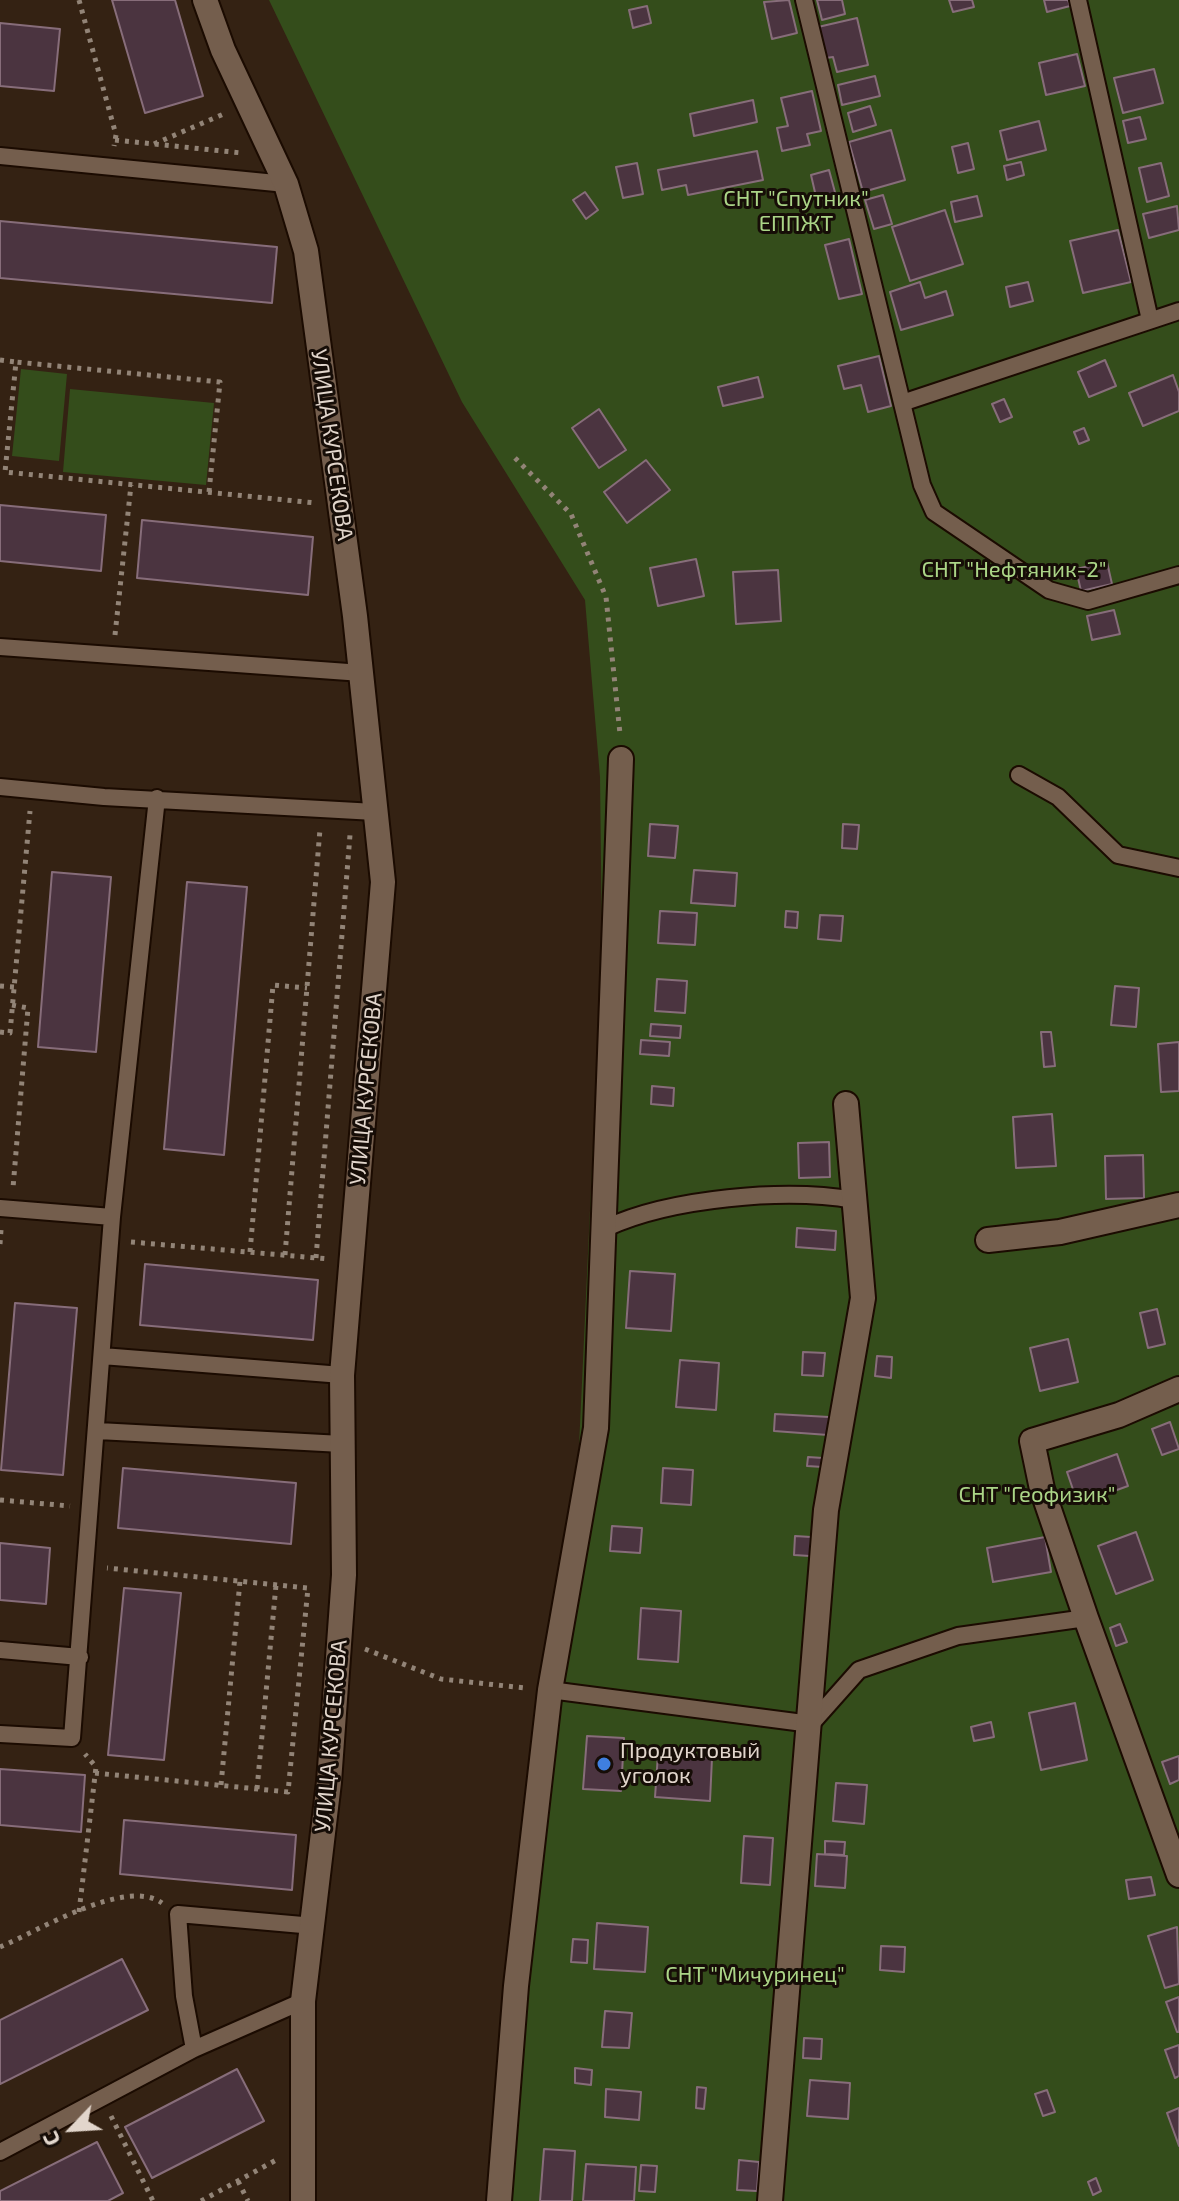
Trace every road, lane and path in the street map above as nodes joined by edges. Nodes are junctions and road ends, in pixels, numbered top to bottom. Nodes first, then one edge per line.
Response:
1 (79, 0) edge
2 (205, 0) edge
3 (804, 0) edge
4 (1078, 0) edge
5 (248, 104) junction
6 (115, 140) junction
7 (154, 144) junction
8 (0, 156) edge
9 (273, 156) junction
10 (109, 167) junction
11 (286, 184) junction
12 (1179, 311) edge
13 (1150, 320) junction
14 (0, 360) edge
15 (16, 362) junction
16 (905, 402) junction
17 (515, 458) dead end
18 (131, 485) junction
19 (209, 492) junction
20 (341, 505) junction
21 (1179, 575) edge
22 (0, 647) edge
23 (113, 655) junction
24 (362, 673) junction
25 (621, 759) joint
26 (1019, 775) dead end
27 (0, 787) edge
28 (32, 790) junction
29 (157, 798) junction
30 (322, 808) junction
31 (363, 811) junction
32 (1179, 868) edge
33 (0, 986) edge
34 (14, 987) junction
35 (307, 988) junction
36 (12, 1005) junction
37 (0, 1032) edge
38 (846, 1104) dead end
39 (854, 1200) junction
40 (1179, 1205) edge
41 (6, 1208) edge
42 (112, 1217) junction
43 (606, 1228) junction
44 (110, 1240) junction
45 (988, 1240) dead end
46 (250, 1252) junction
47 (285, 1255) junction
48 (316, 1258) junction
49 (352, 1261) junction
50 (102, 1356) junction
51 (342, 1375) junction
52 (1179, 1389) edge
53 (98, 1431) junction
54 (342, 1444) junction
55 (0, 1500) edge
56 (91, 1507) junction
57 (86, 1566) junction
58 (240, 1581) junction
59 (276, 1585) junction
60 (1086, 1618) junction
61 (339, 1639) junction
62 (0, 1650) edge
63 (80, 1657) junction
64 (550, 1690) junction
65 (811, 1724) junction
66 (0, 1734) edge
67 (72, 1738) junction
68 (95, 1773) junction
69 (221, 1785) junction
70 (257, 1789) junction
71 (1179, 1875) edge
72 (79, 1913) junction
73 (178, 1914) junction
74 (314, 1926) junction
75 (0, 1947) edge
76 (303, 2001) junction
77 (194, 2049) junction
78 (102, 2098) junction
79 (303, 2146) junction
80 (0, 2152) edge
81 (238, 2181) junction
82 (153, 2201) edge
83 (201, 2201) edge
84 (248, 2201) edge
85 (303, 2201) edge
86 (499, 2201) edge
87 (770, 2201) edge

1 - 6 path
2 - 5 street, УЛИЦА КУРСЕКОВА
3 - 16 lane
4 - 13 lane
5 - 7 path
5 - 9 street, УЛИЦА КУРСЕКОВА
6 - 7 path
6 - 10 path
7 - 9 path
8 - 10 lane
9 - 11 street, УЛИЦА КУРСЕКОВА
10 - 11 lane
11 - 20 street, УЛИЦА КУРСЕКОВА
12 - 13 lane
13 - 16 lane
14 - 15 path
15 - 18 path
15 - 19 path
16 - 21 lane
17 - 25 path
18 - 19 path
18 - 23 path
19 - 20 path
20 - 24 street, УЛИЦА КУРСЕКОВА
22 - 23 lane
23 - 24 lane
24 - 31 street, УЛИЦА КУРСЕКОВА
25 - 43 street
26 - 32 lane
27 - 28 lane
28 - 29 lane
28 - 34 path
29 - 30 lane
29 - 42 lane
30 - 31 lane
30 - 35 path
31 - 48 path
31 - 49 street, УЛИЦА КУРСЕКОВА
33 - 34 path
34 - 36 path
35 - 46 path
35 - 47 path
36 - 37 path
36 - 41 path
38 - 39 street
39 - 43 lane
39 - 65 street
40 - 45 street
41 - 42 lane
42 - 44 lane
43 - 64 street
44 - 46 path
44 - 50 lane
46 - 47 path
47 - 48 path
48 - 49 path
49 - 51 street, УЛИЦА КУРСЕКОВА
50 - 51 lane
50 - 53 lane
51 - 54 street, УЛИЦА КУРСЕКОВА
52 - 60 street
53 - 54 lane
53 - 56 lane
54 - 61 street, УЛИЦА КУРСЕКОВА
55 - 56 path
56 - 57 lane
57 - 58 path
57 - 63 lane
58 - 59 path
58 - 69 path
59 - 70 path
59 - 70 path
60 - 65 lane
60 - 71 street
61 - 64 path
61 - 74 street, УЛИЦА КУРСЕКОВА
62 - 63 lane
63 - 67 lane
64 - 65 lane
64 - 86 street
65 - 87 street
66 - 67 lane
67 - 68 path
68 - 69 path
68 - 72 path
69 - 70 path
72 - 73 path
72 - 75 path
73 - 74 lane
73 - 77 lane
74 - 76 street, УЛИЦА КУРСЕКОВА
76 - 77 lane
76 - 79 street, УЛИЦА КУРСЕКОВА
77 - 78 lane
78 - 80 lane
78 - 82 path
79 - 81 path
79 - 85 street, УЛИЦА КУРСЕКОВА
81 - 83 path
81 - 84 path

